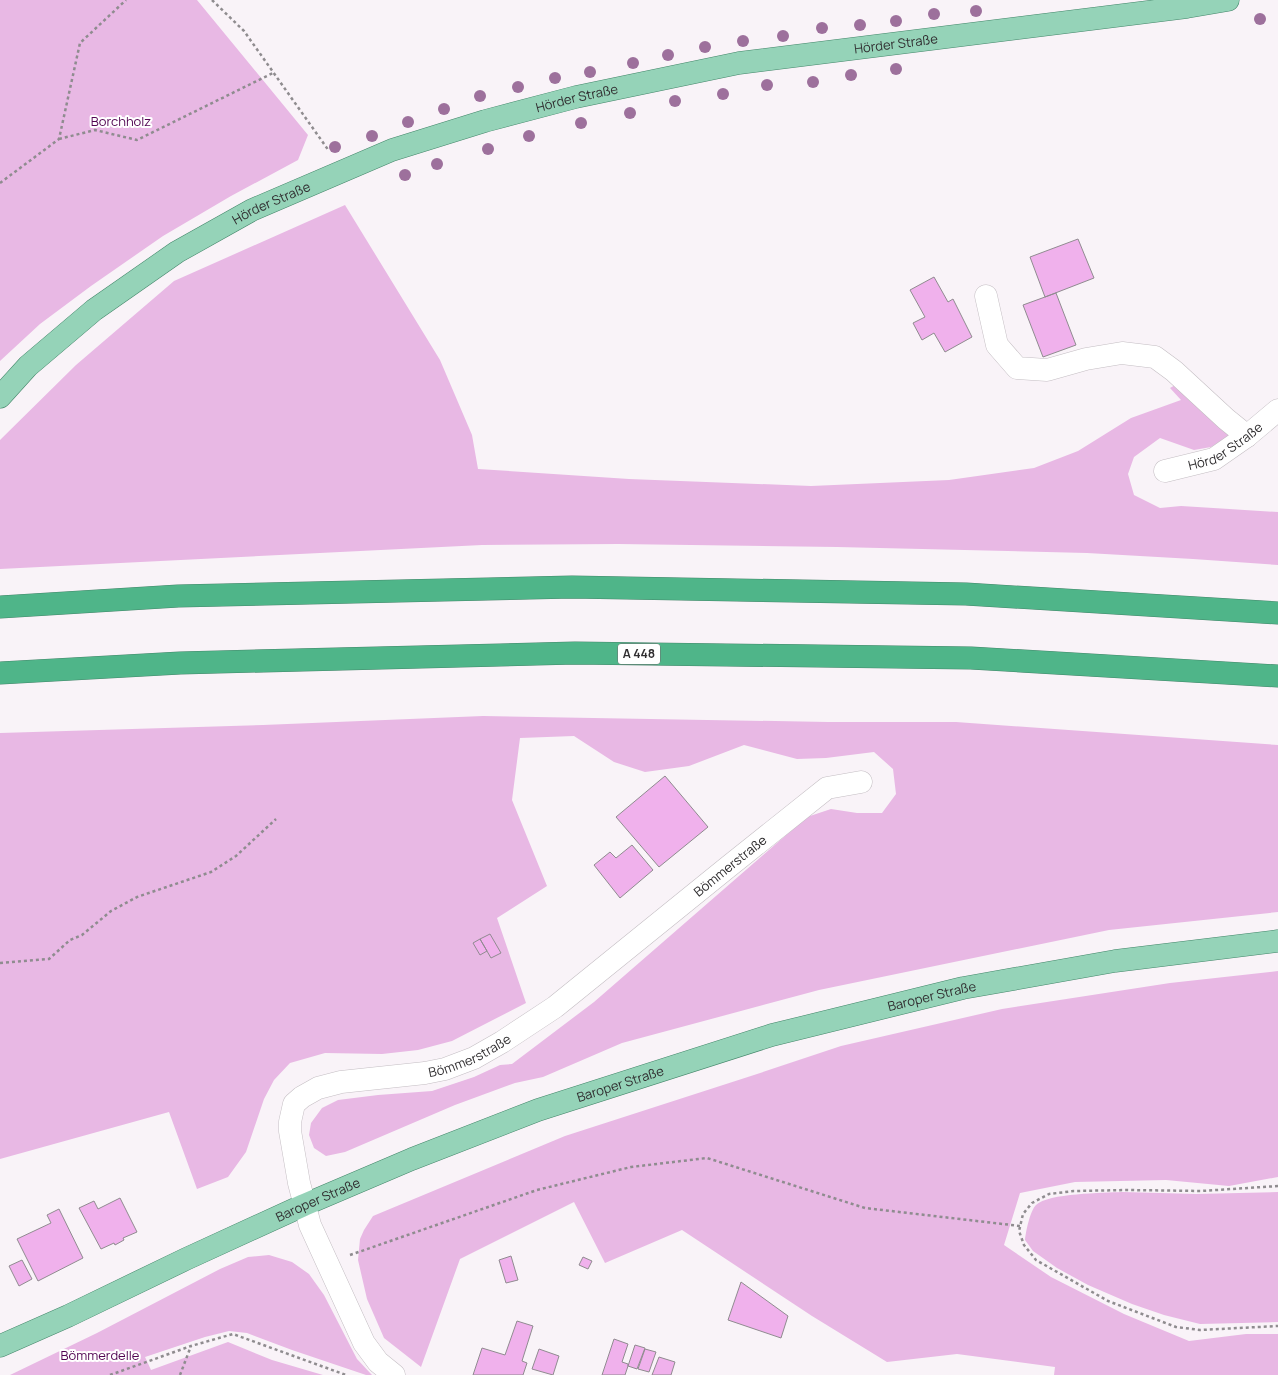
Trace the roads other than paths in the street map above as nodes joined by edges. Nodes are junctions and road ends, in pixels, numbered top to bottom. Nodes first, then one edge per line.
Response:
1 (1228, 0) edge
2 (986, 296) dead end
3 (0, 397) edge
4 (1278, 410) edge
5 (1247, 436) junction
6 (1165, 471) dead end
7 (0, 607) edge
8 (1278, 613) edge
9 (0, 674) edge
10 (1278, 676) edge
11 (861, 782) dead end
12 (1278, 941) edge
13 (304, 1205) junction
14 (0, 1346) edge
15 (394, 1375) edge

1 - 3 main road, Hörder Straße
2 - 5 street
4 - 5 street, Hörder Straße
5 - 6 street, Hörder Straße
7 - 8 highway
9 - 10 highway, A 448
11 - 13 street, Bömmerstraße
12 - 13 main road, Baroper Straße
13 - 14 main road, Baroper Straße
13 - 15 street, Bömmerstraße

